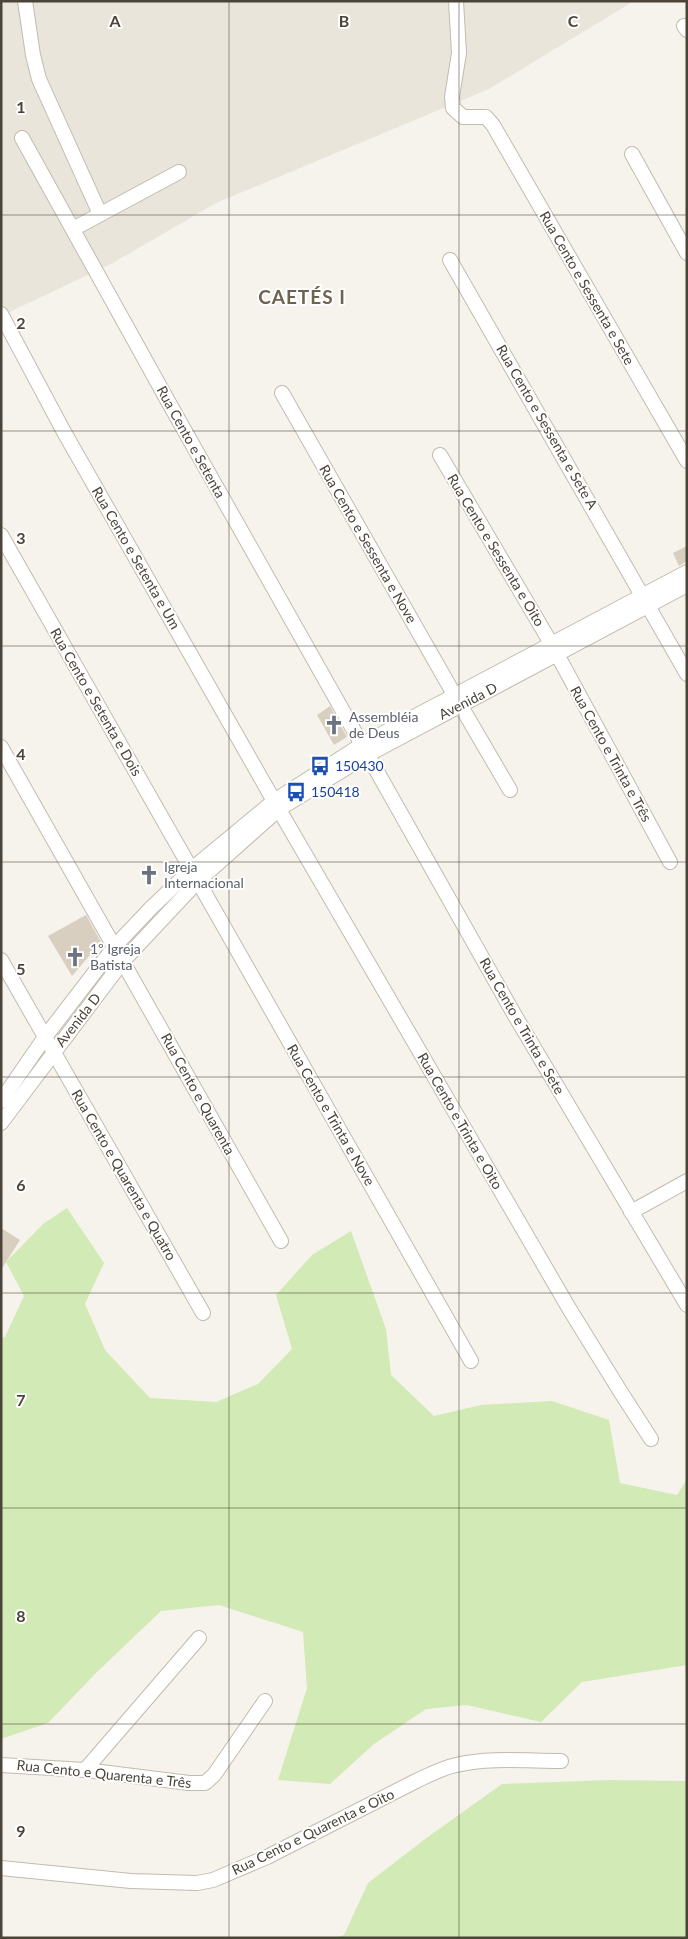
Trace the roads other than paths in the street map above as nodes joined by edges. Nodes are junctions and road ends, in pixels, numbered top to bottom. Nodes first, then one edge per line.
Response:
1 (25, 1) edge
2 (456, 1) edge
3 (22, 138) dead end
4 (632, 154) dead end
5 (179, 172) dead end
6 (100, 214) junction
7 (73, 229) junction
8 (687, 253) edge
9 (450, 260) dead end
10 (1, 314) edge
11 (282, 392) dead end
12 (440, 455) dead end
13 (687, 461) edge
14 (1, 535) edge
15 (687, 572) edge
16 (687, 586) edge
17 (647, 601) junction
18 (554, 650) junction
19 (687, 674) edge
20 (457, 700) junction
21 (1, 747) edge
22 (366, 749) junction
23 (510, 790) dead end
24 (276, 805) junction
25 (670, 862) dead end
26 (195, 875) junction
27 (115, 946) junction
28 (1, 960) edge
29 (123, 961) junction
30 (45, 1037) junction
31 (54, 1052) junction
32 (1, 1100) edge
33 (1, 1123) edge
34 (687, 1181) edge
35 (631, 1212) junction
36 (281, 1241) dead end
37 (687, 1305) edge
38 (204, 1313) dead end
39 (471, 1361) dead end
40 (651, 1439) dead end
41 (199, 1638) dead end
42 (265, 1700) dead end
43 (562, 1761) dead end
44 (1, 1765) edge
45 (85, 1770) junction
46 (1, 1868) edge

1 - 6 street
2 - 13 street, Rua Cento e Sessenta e Sete
3 - 7 street, Rua Cento e Setenta
4 - 8 street
5 - 6 street
6 - 7 street
7 - 22 street, Rua Cento e Setenta
9 - 17 street, Rua Cento e Sessenta e Sete A
10 - 24 street, Rua Cento e Setenta e Um
11 - 20 street, Rua Cento e Sessenta e Nove
12 - 18 street, Rua Cento e Sessenta e Oito
14 - 26 street, Rua Cento e Setenta e Dois
15 - 17 street, Avenida D
16 - 17 street, Avenida D
17 - 18 street, Avenida D
17 - 19 street, Rua Cento e Sessenta e Sete A
18 - 20 street, Avenida D
18 - 25 street, Rua Cento e Trinta e Três
20 - 22 street, Avenida D
20 - 23 street, Rua Cento e Sessenta e Nove
21 - 27 street, Rua Cento e Quarenta
22 - 24 street, Avenida D
22 - 35 street, Rua Cento e Trinta e Sete
24 - 26 street, Avenida D
24 - 40 street, Rua Cento e Trinta e Oito
26 - 27 street, Avenida D
26 - 29 street, Avenida D
26 - 39 street, Rua Cento e Trinta e Nove
27 - 29 street, Rua Cento e Quarenta
27 - 30 street, Avenida D
28 - 30 street, Rua Cento e Quarenta e Quatro
29 - 31 street, Avenida D
29 - 36 street, Rua Cento e Quarenta
30 - 31 street, Rua Cento e Quarenta e Quatro
30 - 32 street, Avenida D
31 - 33 street, Avenida D
31 - 38 street, Rua Cento e Quarenta e Quatro
34 - 35 street
35 - 37 street, Rua Cento e Trinta e Sete
41 - 45 street
42 - 45 street, Rua Cento e Quarenta e Três
43 - 46 street, Rua Cento e Quarenta e Oito
44 - 45 street, Rua Cento e Quarenta e Três

